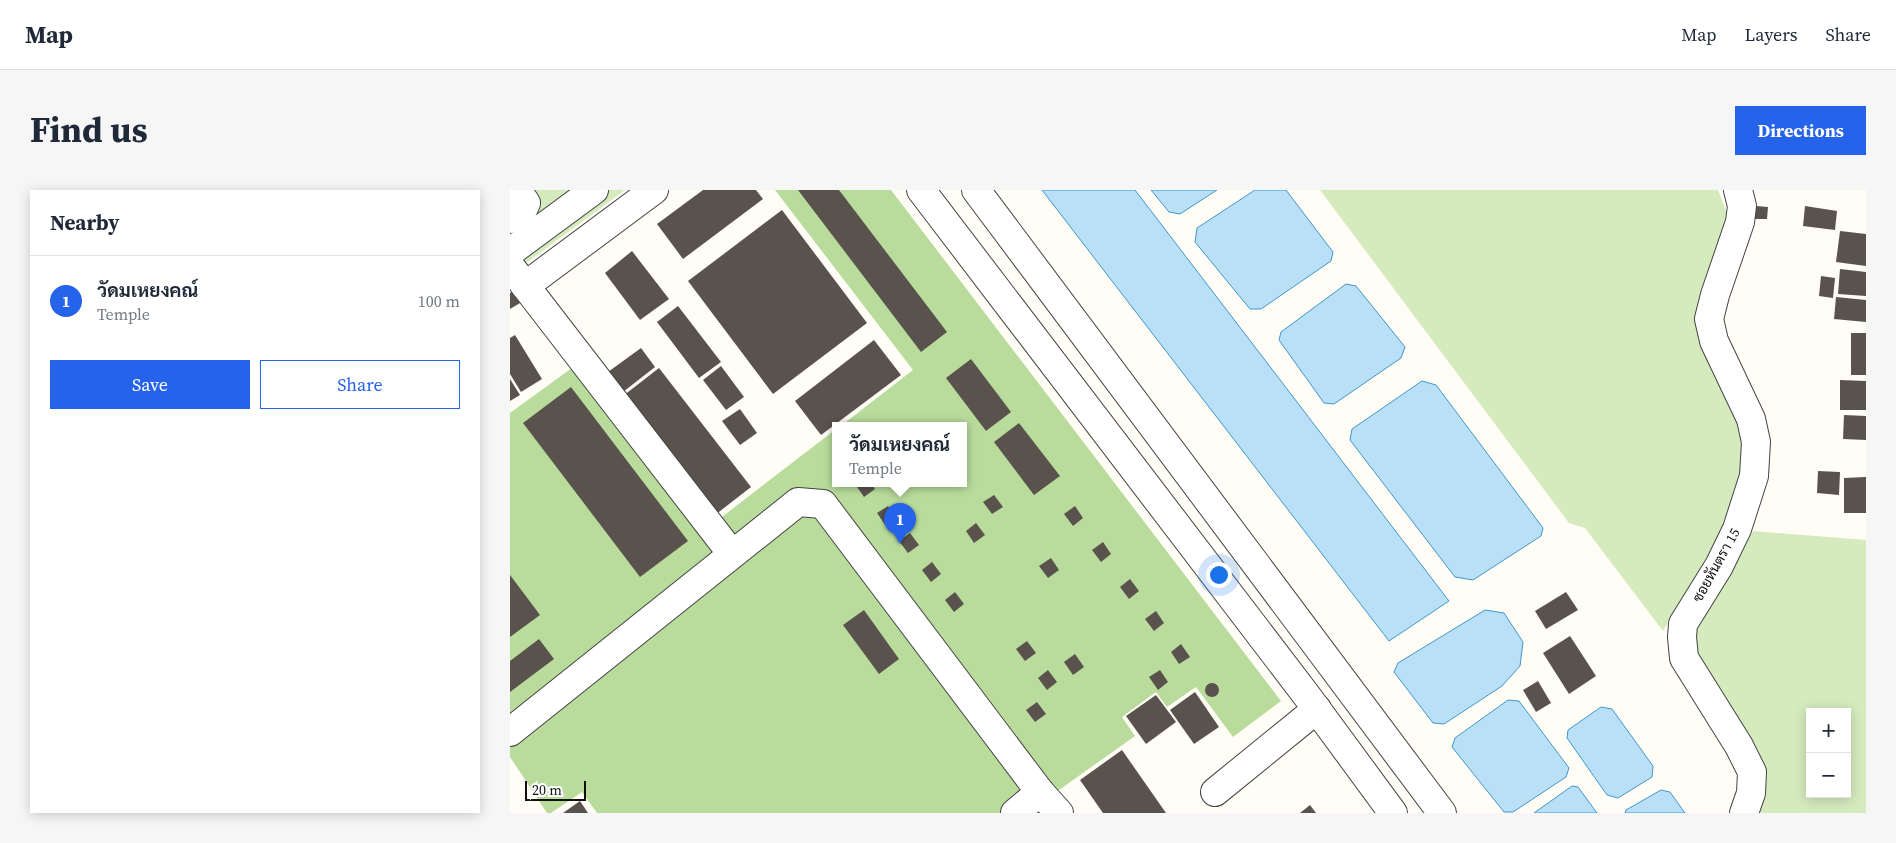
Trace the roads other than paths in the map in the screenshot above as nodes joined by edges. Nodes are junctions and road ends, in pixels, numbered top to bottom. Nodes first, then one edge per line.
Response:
1 (517, 190) edge
2 (594, 190) edge
3 (654, 190) edge
4 (922, 190) edge
5 (976, 190) edge
6 (1738, 190) edge
7 (510, 219) edge
8 (510, 252) edge
9 (518, 276) edge
10 (732, 554) junction
11 (1360, 703) junction
12 (1324, 719) junction
13 (510, 732) edge
14 (1040, 792) junction
15 (1215, 792) dead end
16 (1015, 813) edge
17 (1059, 813) edge
18 (1393, 813) edge
19 (1442, 813) edge
20 (1744, 813) edge

1 - 7 street
2 - 8 street
3 - 9 street
4 - 12 street
5 - 11 street
6 - 20 street, ซอยหันตรา 15
9 - 10 street
10 - 13 street
10 - 14 street
11 - 12 street
11 - 19 street
12 - 15 street
12 - 18 street
14 - 16 street
14 - 17 street

